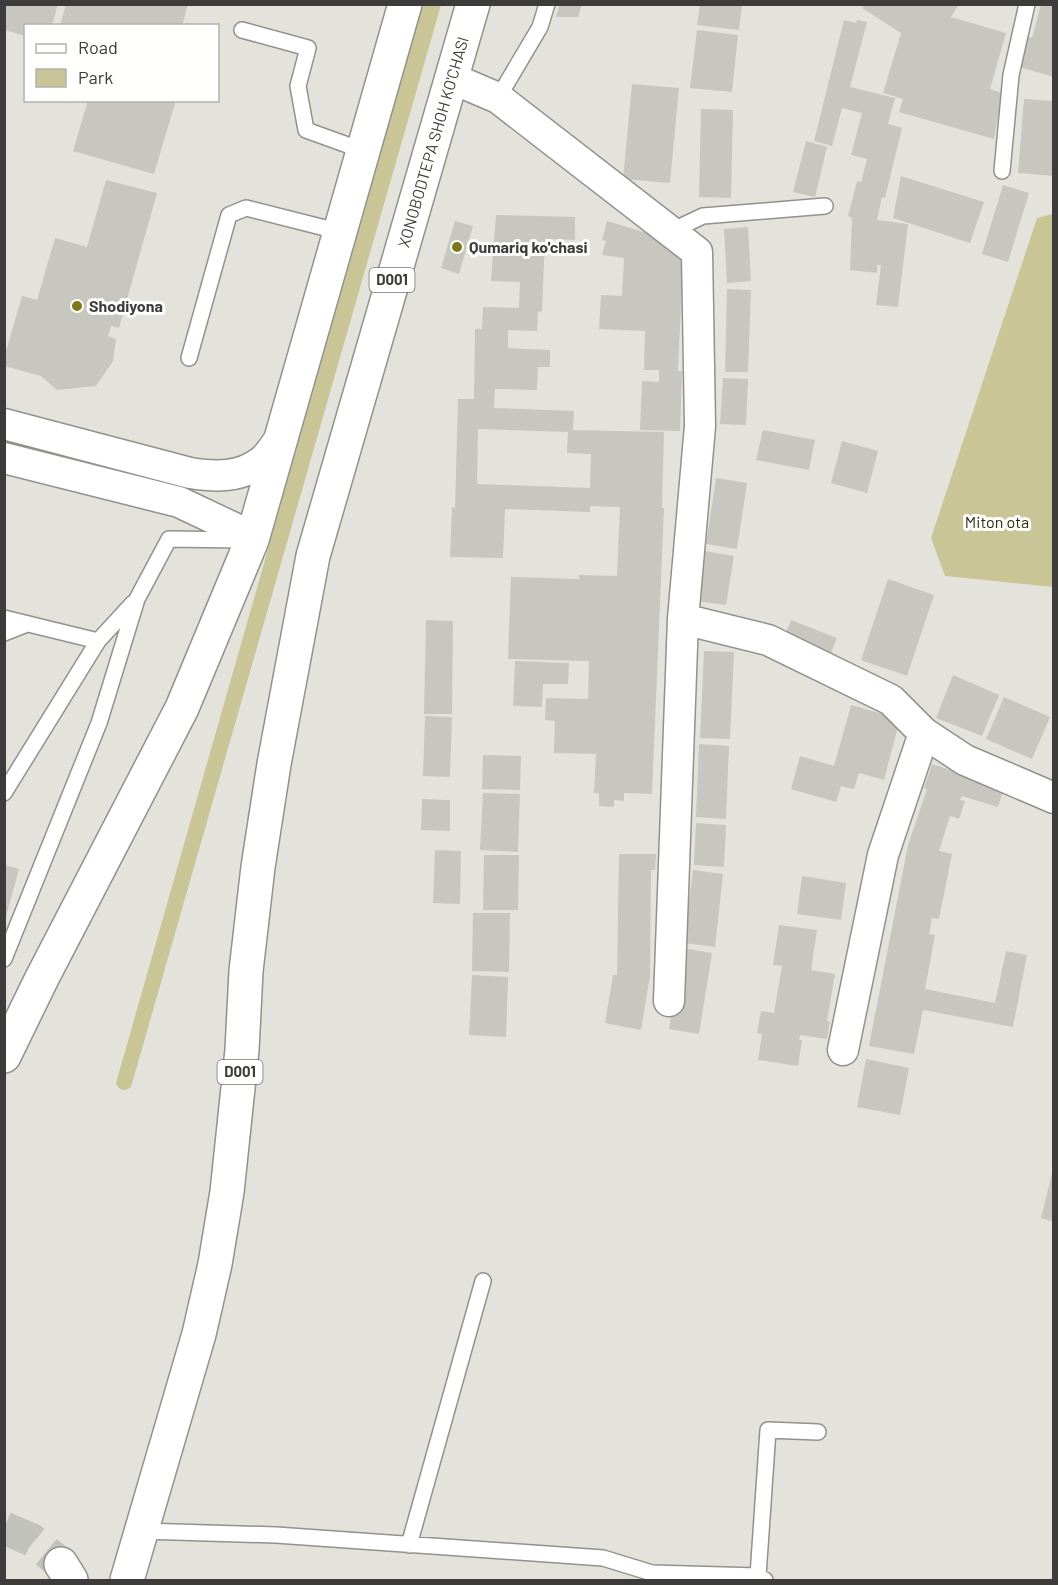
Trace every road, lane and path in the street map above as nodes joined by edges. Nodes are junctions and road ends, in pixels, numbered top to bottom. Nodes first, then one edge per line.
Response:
1 (405, 4) edge
2 (473, 4) edge
3 (547, 4) edge
4 (1028, 4) edge
5 (242, 30) dead end
6 (451, 78) junction
7 (498, 98) junction
8 (364, 151) junction
9 (1002, 171) dead end
10 (825, 206) dead end
11 (671, 231) junction
12 (341, 232) junction
13 (189, 358) dead end
14 (4, 424) edge
15 (283, 435) junction
16 (4, 458) edge
17 (252, 540) junction
18 (137, 599) junction
19 (4, 609) edge
20 (4, 618) edge
21 (683, 619) junction
22 (4, 623) edge
23 (27, 624) junction
24 (4, 631) edge
25 (98, 641) junction
26 (924, 733) junction
27 (4, 794) edge
28 (1053, 798) edge
29 (9, 933) edge
30 (5, 955) edge
31 (669, 1001) dead end
32 (843, 1050) dead end
33 (4, 1056) edge
34 (483, 1281) dead end
35 (818, 1432) dead end
36 (142, 1531) junction
37 (409, 1545) junction
38 (651, 1577) edge
39 (761, 1578) edge
40 (127, 1581) edge

1 - 8 highway
2 - 6 highway, XONOBODTEPA SHOH KO'CHASI / D001
3 - 7 lane
4 - 9 lane
5 - 8 lane
6 - 7 street
6 - 36 highway, XONOBODTEPA SHOH KO'CHASI / D001
7 - 11 street
8 - 12 highway
10 - 11 lane
11 - 21 street
12 - 13 lane
12 - 15 highway
14 - 15 street
15 - 17 highway
16 - 17 street
17 - 18 lane
17 - 33 highway
18 - 25 lane
18 - 29 lane
19 - 23 lane
20 - 23 lane
21 - 26 street
21 - 31 street
22 - 23 lane
23 - 24 lane
23 - 25 lane
25 - 27 lane
26 - 28 street
26 - 32 street
29 - 30 lane
34 - 37 lane
35 - 39 lane
36 - 37 lane
36 - 40 highway, D001
37 - 38 lane
38 - 39 lane

